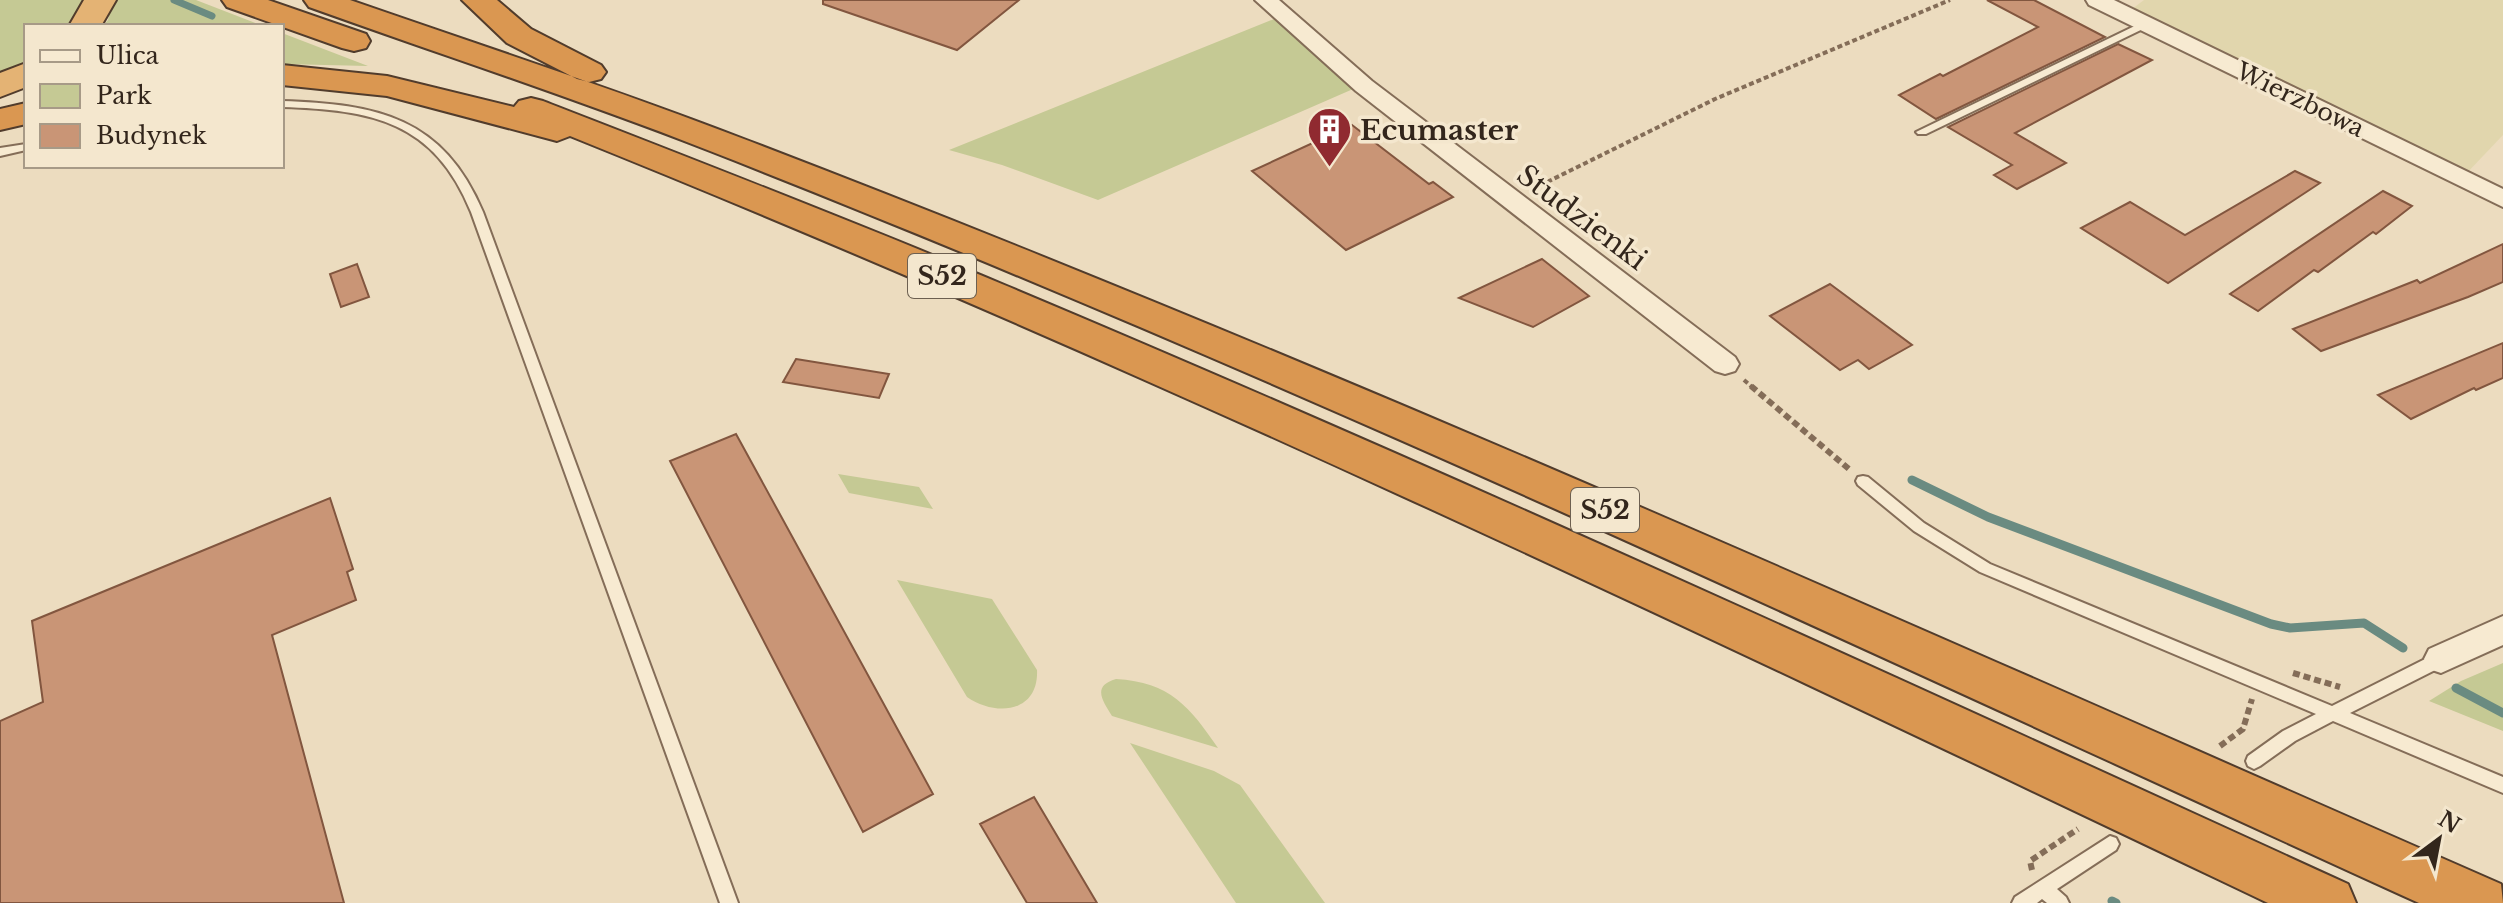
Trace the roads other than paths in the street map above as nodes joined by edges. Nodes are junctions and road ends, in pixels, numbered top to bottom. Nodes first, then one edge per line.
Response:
1 (100, 0) edge
2 (238, 0) edge
3 (320, 0) edge
4 (478, 0) edge
5 (1266, 0) edge
6 (2097, 0) edge
7 (86, 24) edge
8 (2145, 24) junction
9 (24, 74) edge
10 (284, 75) edge
11 (0, 87) edge
12 (284, 104) edge
13 (24, 114) edge
14 (0, 120) edge
15 (1922, 132) dead end
16 (718, 141) junction
17 (24, 147) edge
18 (0, 152) edge
19 (675, 163) junction
20 (2503, 199) edge
21 (1725, 364) road end
22 (1863, 481) road end
23 (2503, 630) edge
24 (2441, 659) joint
25 (2332, 712) junction
26 (2254, 761) dead end
27 (2503, 785) edge
28 (2110, 844) dead end
29 (2044, 889) junction
30 (729, 903) edge
31 (2021, 903) edge
32 (2060, 903) edge
33 (2328, 903) edge
34 (2481, 903) edge

1 - 7 highway
2 - 19 highway, S52
3 - 16 highway, S52
4 - 16 highway
5 - 21 street, Studzienki
6 - 8 street, Wierzbowa
8 - 15 lane
8 - 20 street, Wierzbowa
9 - 11 highway
10 - 19 highway
12 - 30 lane
13 - 14 highway
16 - 34 highway, S52
17 - 18 lane
19 - 33 highway, S52
22 - 25 lane
23 - 24 street
24 - 25 lane
25 - 26 lane
25 - 27 lane
28 - 29 lane
29 - 31 lane
29 - 32 lane

